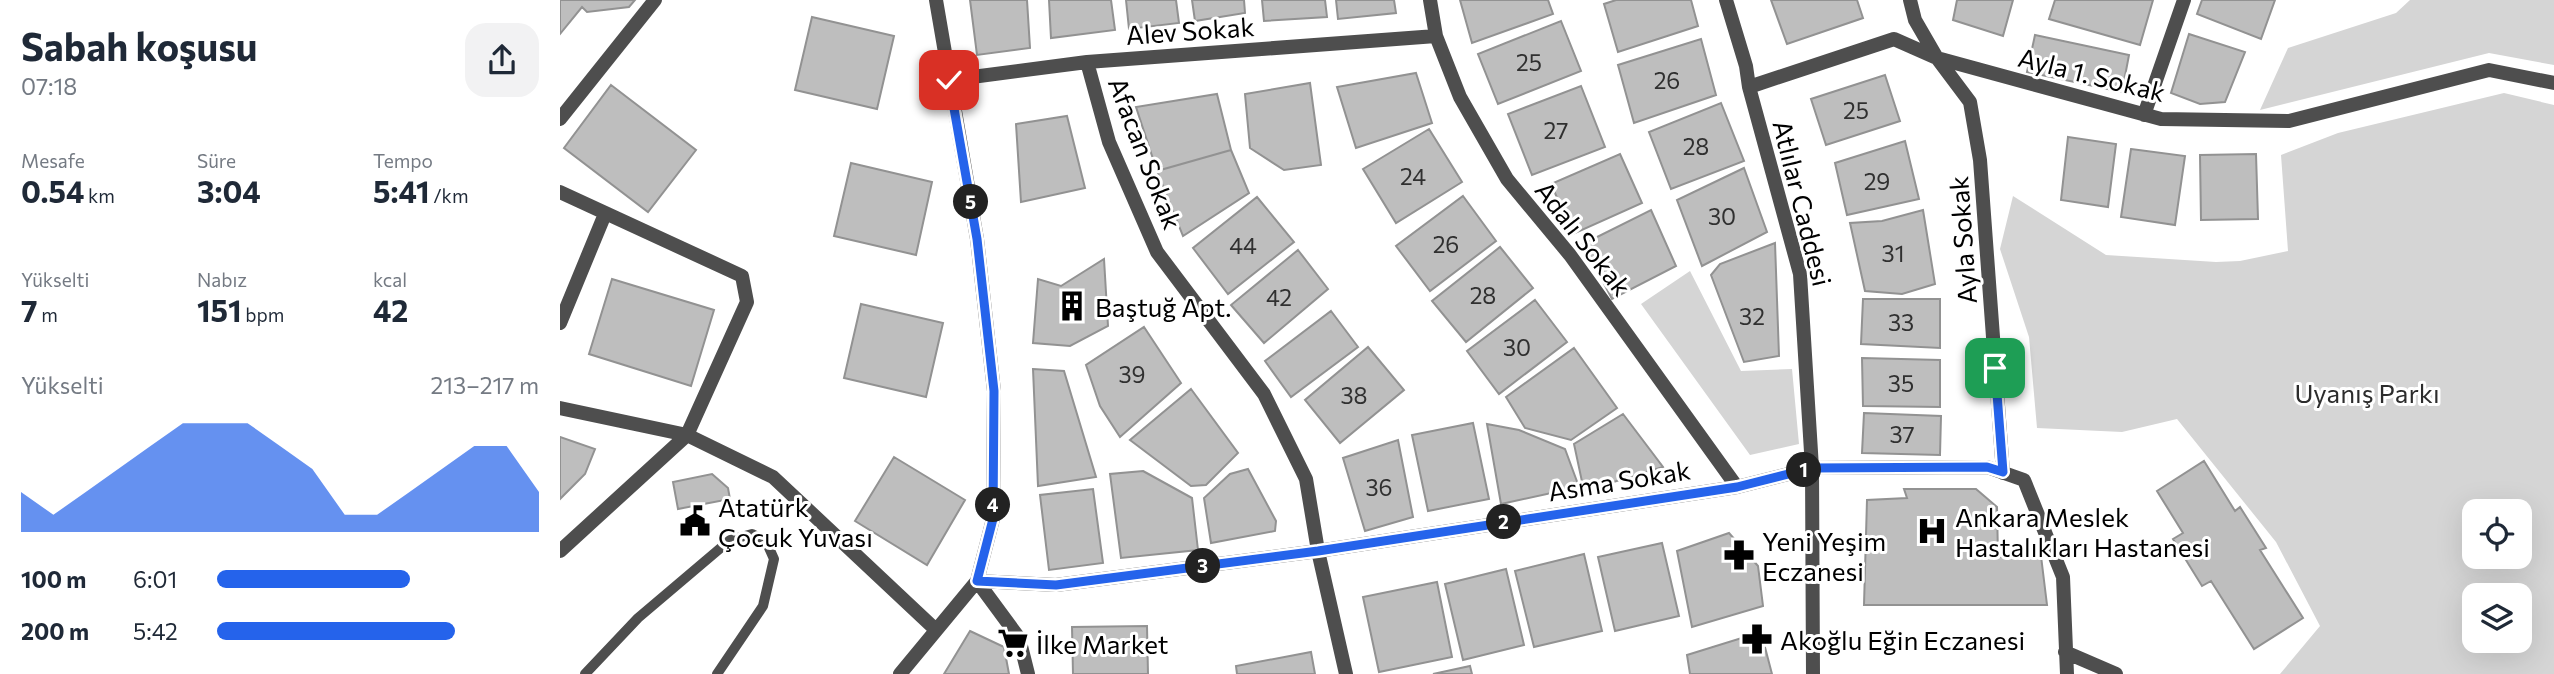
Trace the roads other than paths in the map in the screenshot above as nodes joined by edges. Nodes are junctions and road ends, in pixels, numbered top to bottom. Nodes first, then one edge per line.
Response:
1 (656, 0) edge
2 (936, 0) edge
3 (1430, 0) edge
4 (1726, 0) edge
5 (1910, 0) edge
6 (2184, 0) edge
7 (1436, 36) junction
8 (1937, 58) junction
9 (1087, 62) junction
10 (949, 80) junction
11 (2554, 83) edge
12 (1749, 87) junction
13 (2144, 115) junction
14 (560, 119) edge
15 (560, 192) edge
16 (605, 214) junction
17 (560, 323) edge
18 (560, 408) edge
19 (687, 435) junction
20 (1812, 468) junction
21 (2003, 472) junction
22 (1737, 487) junction
23 (560, 551) edge
24 (1318, 551) junction
25 (977, 581) junction
26 (936, 630) junction
27 (2065, 652) junction
28 (585, 674) edge
29 (717, 674) edge
30 (900, 674) edge
31 (1028, 674) edge
32 (1346, 674) edge
33 (1813, 674) edge
34 (2067, 674) edge
35 (2116, 674) edge

1 - 14 street
2 - 10 street
3 - 7 street, Adalı Sokak
4 - 12 street, Atlılar Caddesi
5 - 8 street, Ayla Sokak
6 - 13 street
7 - 9 street, Alev Sokak
7 - 22 street, Adalı Sokak
8 - 12 street, Ayla 1. Sokak
8 - 13 street, Ayla 1. Sokak
8 - 21 street, Ayla Sokak
9 - 10 street, Alev Sokak
9 - 24 street, Afacan Sokak
10 - 25 street
11 - 13 street, Ayla 1. Sokak
12 - 20 street, Atlılar Caddesi
15 - 16 street
16 - 17 street
16 - 19 street
18 - 19 street
19 - 23 street
19 - 26 street
20 - 21 street, Asma Sokak
20 - 22 street, Asma Sokak
20 - 33 street, Atlılar Caddesi
21 - 27 street, Asma Sokak
22 - 24 street, Asma Sokak
24 - 25 street, Asma Sokak
24 - 32 street, Afacan Sokak
25 - 26 street
25 - 31 street
26 - 30 street
27 - 34 street, Asma Sokak
27 - 35 street
28 - 29 lane

